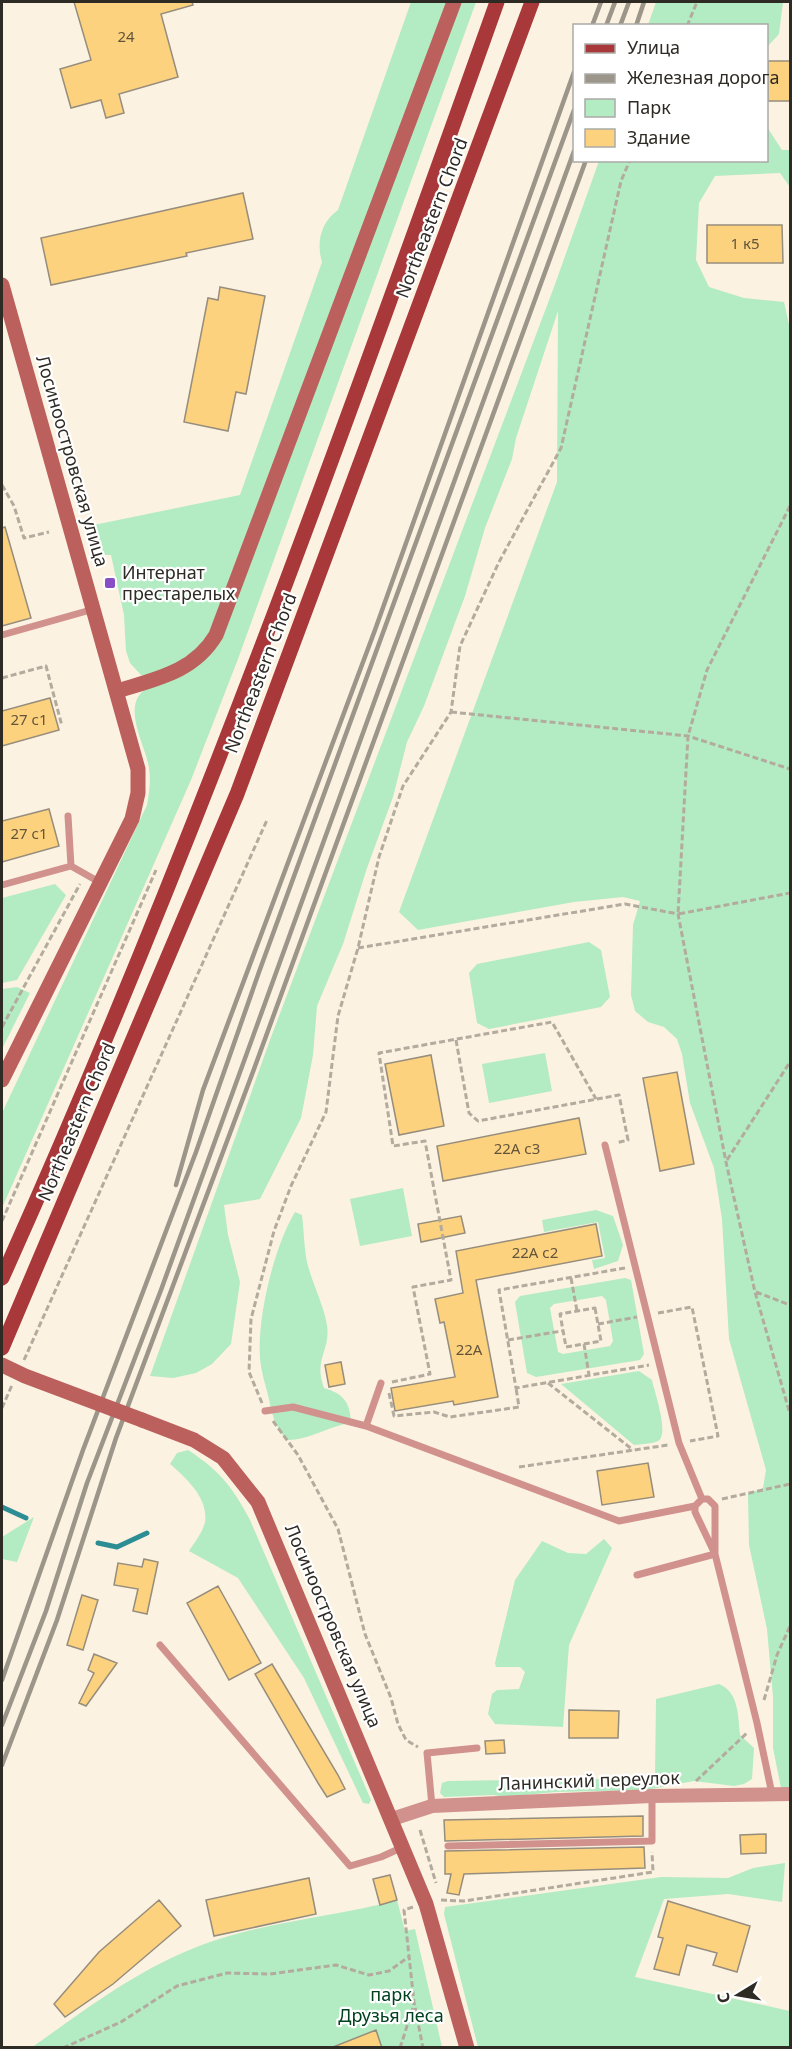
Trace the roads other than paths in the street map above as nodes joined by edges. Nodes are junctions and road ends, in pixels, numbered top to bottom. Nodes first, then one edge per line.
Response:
1 (454, 2) edge
2 (497, 2) edge
3 (532, 2) edge
4 (2, 285) edge
5 (95, 609) junction
6 (2, 635) edge
7 (117, 691) junction
8 (69, 816) dead end
9 (71, 866) junction
10 (101, 883) junction
11 (2, 885) edge
12 (2, 1080) edge
13 (605, 1145) road end
14 (2, 1278) edge
15 (2, 1348) edge
16 (2, 1365) edge
17 (381, 1383) dead end
18 (265, 1411) road end
19 (366, 1426) junction
20 (702, 1499) junction
21 (695, 1506) junction
22 (715, 1554) junction
23 (637, 1575) dead end
24 (160, 1645) dead end
25 (477, 1748) dead end
26 (772, 1794) junction
27 (790, 1794) edge
28 (652, 1796) junction
29 (432, 1806) junction
30 (392, 1819) junction
31 (448, 1846) dead end
32 (403, 1847) junction
33 (467, 2048) edge

1 - 7 street
2 - 14 main road, Northeastern Chord
3 - 15 main road, Northeastern Chord
4 - 5 street, Лосиноостровская улица
5 - 6 lane
5 - 7 street, Лосиноостровская улица
7 - 10 street, Лосиноостровская улица
8 - 9 lane
9 - 10 lane
9 - 11 lane
10 - 12 street, Лосиноостровская улица
13 - 20 lane
16 - 30 street, Лосиноостровская улица, bridge
17 - 19 lane
18 - 19 lane
19 - 21 lane
20 - 21 lane
20 - 22 lane
21 - 22 lane
22 - 23 lane
22 - 26 lane
24 - 32 lane
25 - 29 lane
26 - 27 street, Ланинский переулок
26 - 28 street, Ланинский переулок
28 - 29 street, Ланинский переулок
28 - 31 lane
29 - 30 street, Ланинский переулок
30 - 32 street, Лосиноостровская улица
32 - 33 street, Лосиноостровская улица

